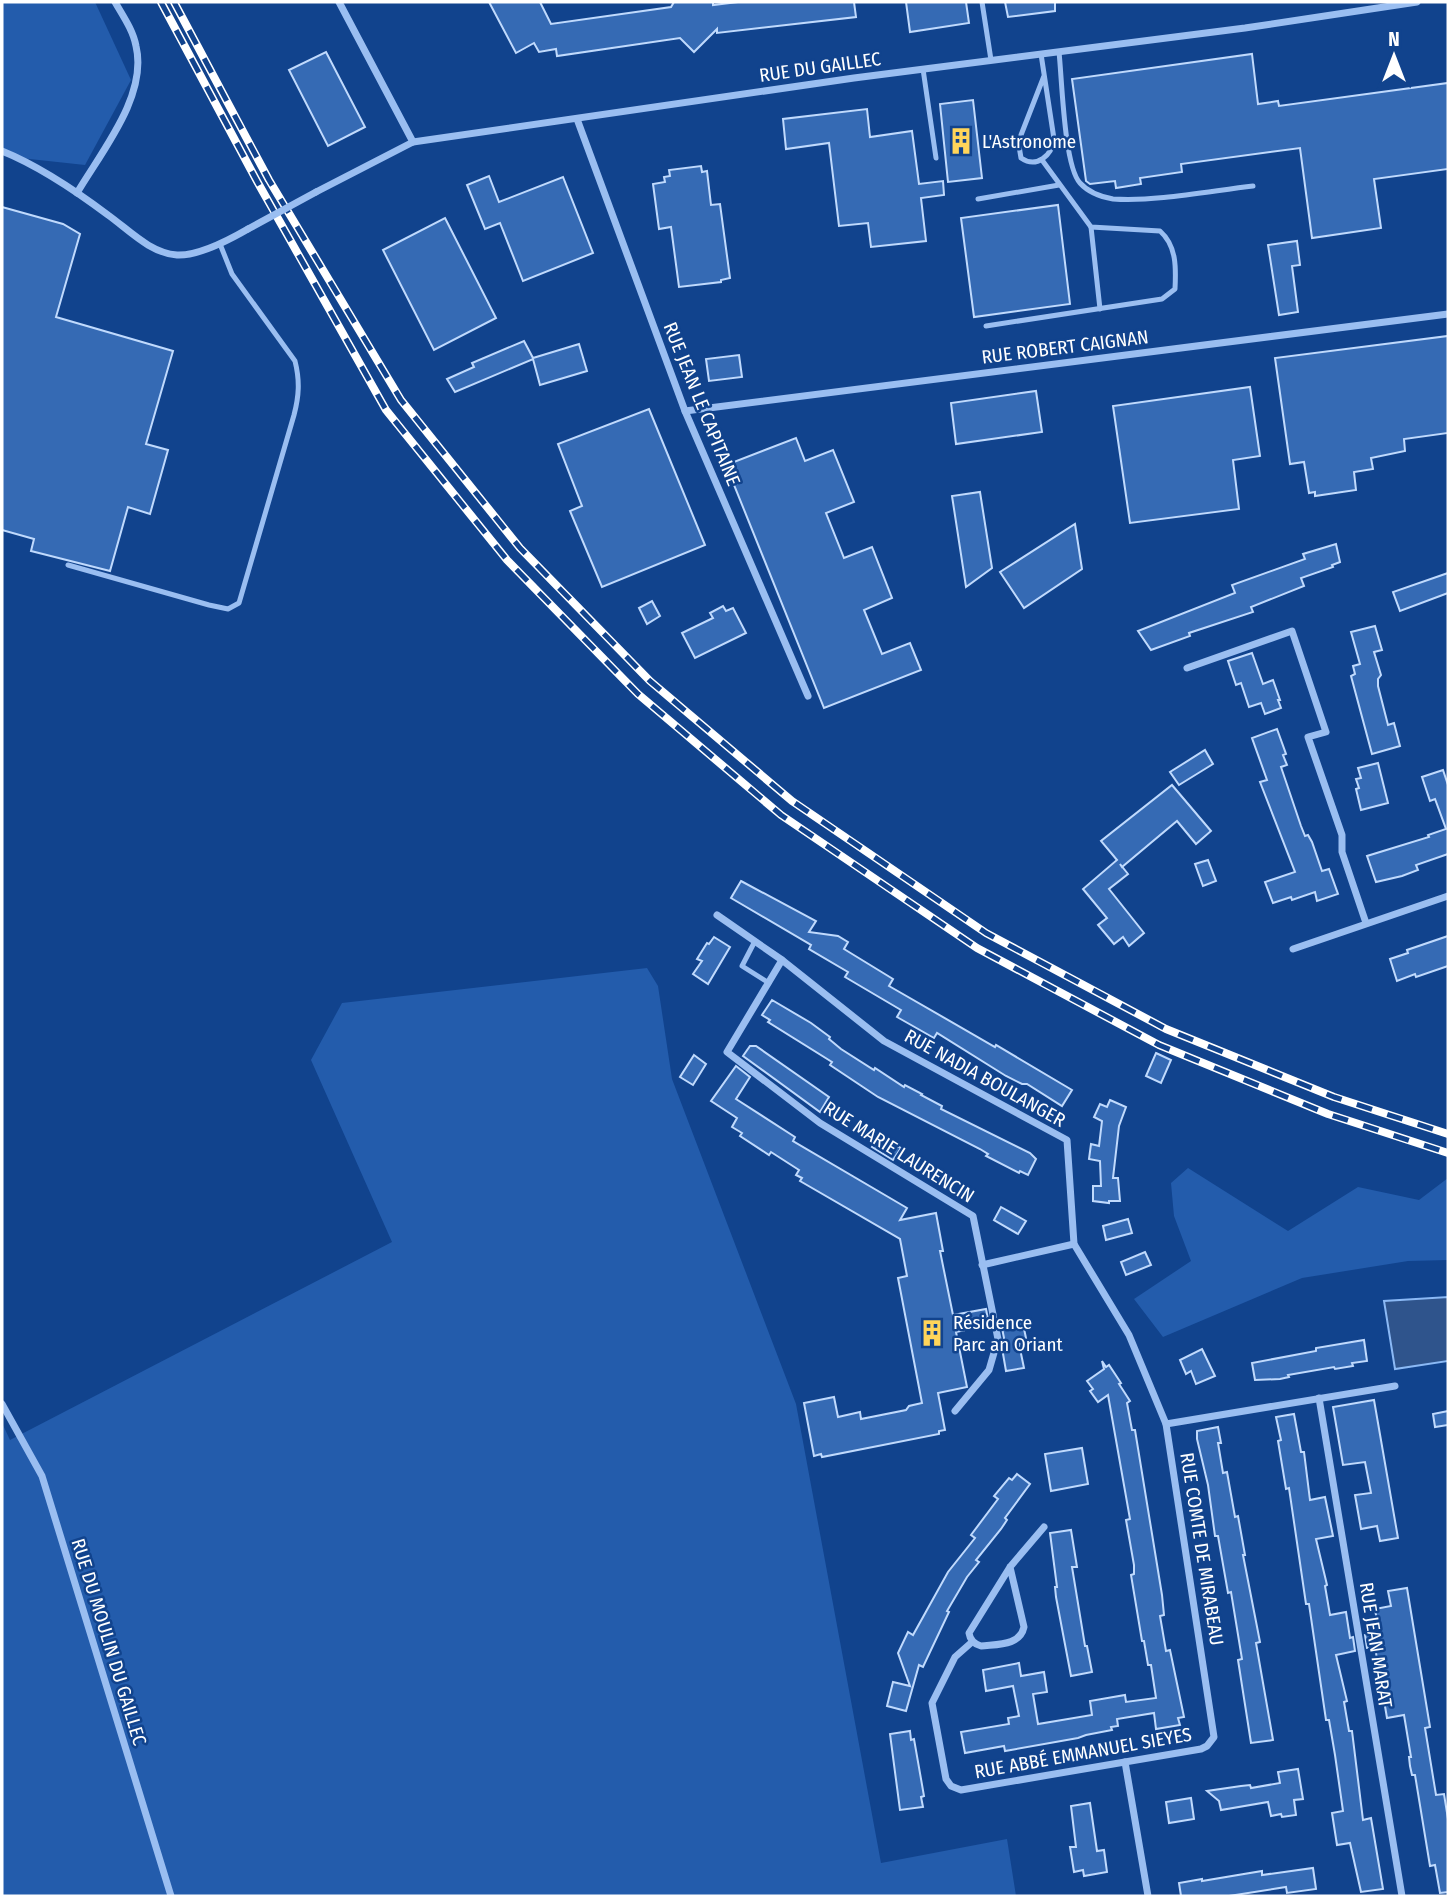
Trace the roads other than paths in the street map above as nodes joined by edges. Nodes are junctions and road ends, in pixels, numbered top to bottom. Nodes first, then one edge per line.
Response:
1 (116, 2) edge
2 (339, 2) edge
3 (982, 2) edge
4 (1417, 2) edge
5 (1059, 52) junction
6 (1041, 54) junction
7 (991, 60) junction
8 (923, 69) junction
9 (1044, 76) junction
10 (577, 119) junction
11 (413, 142) junction
12 (2, 151) edge
13 (936, 158) dead end
14 (1042, 160) junction
15 (1059, 185) junction
16 (1252, 186) dead end
17 (77, 193) junction
18 (978, 199) dead end
19 (1091, 227) junction
20 (220, 244) junction
21 (1100, 309) junction
22 (1448, 314) edge
23 (986, 326) dead end
24 (685, 411) junction
25 (68, 565) dead end
26 (1187, 668) dead end
27 (808, 696) dead end
28 (1448, 896) edge
29 (717, 915) dead end
30 (1366, 923) junction
31 (755, 941) junction
32 (1293, 949) dead end
33 (782, 960) junction
34 (769, 983) junction
35 (1074, 1244) junction
36 (982, 1265) junction
37 (1142, 1365) joint
38 (1395, 1386) dead end
39 (1319, 1398) junction
40 (2, 1404) edge
41 (955, 1411) dead end
42 (1166, 1424) junction
43 (1044, 1527) dead end
44 (1010, 1567) junction
45 (972, 1642) junction
46 (1212, 1742) joint
47 (1125, 1762) junction
48 (171, 1896) edge
49 (1148, 1896) edge
50 (1402, 1896) edge

1 - 17 street
2 - 11 street
3 - 7 lane
4 - 5 street, RUE DU GAILLEC
5 - 6 street, RUE DU GAILLEC
5 - 16 lane
6 - 7 street, RUE DU GAILLEC
6 - 9 lane
7 - 8 street, RUE DU GAILLEC
8 - 10 street, RUE DU GAILLEC
8 - 13 lane
9 - 14 lane
9 - 14 lane
10 - 11 street, RUE DU GAILLEC
10 - 24 street, RUE JEAN LE CAPITAINE
11 - 20 street, RUE DU GAILLEC, bridge
12 - 17 street
14 - 15 lane
15 - 18 lane
15 - 19 lane
17 - 20 street
19 - 21 lane
19 - 21 lane
20 - 25 lane
21 - 23 lane
22 - 24 street, RUE ROBERT CAIGNAN
24 - 27 street, RUE JEAN LE CAPITAINE
26 - 30 street
28 - 30 street
29 - 31 street
30 - 32 street
31 - 33 street
31 - 34 lane
33 - 34 street, RUE MARIE LAURENCIN
33 - 35 street, RUE NADIA BOULANGER
34 - 36 street, RUE MARIE LAURENCIN
35 - 36 street
35 - 37 street, RUE NADIA BOULANGER
36 - 41 street, RUE MARIE LAURENCIN
37 - 42 street, RUE COMTE DE MIRABEAU
38 - 39 street
39 - 42 street
39 - 50 street, RUE JEAN MARAT
40 - 48 street, RUE DU MOULIN DU GAILLEC
42 - 46 street, RUE COMTE DE MIRABEAU
43 - 44 street, RUE ABBÉ EMMANUEL SIEYES
44 - 45 street, RUE ABBÉ EMMANUEL SIEYES
44 - 45 street
45 - 47 street, RUE ABBÉ EMMANUEL SIEYES
46 - 47 street, RUE ABBÉ EMMANUEL SIEYES
47 - 49 street

